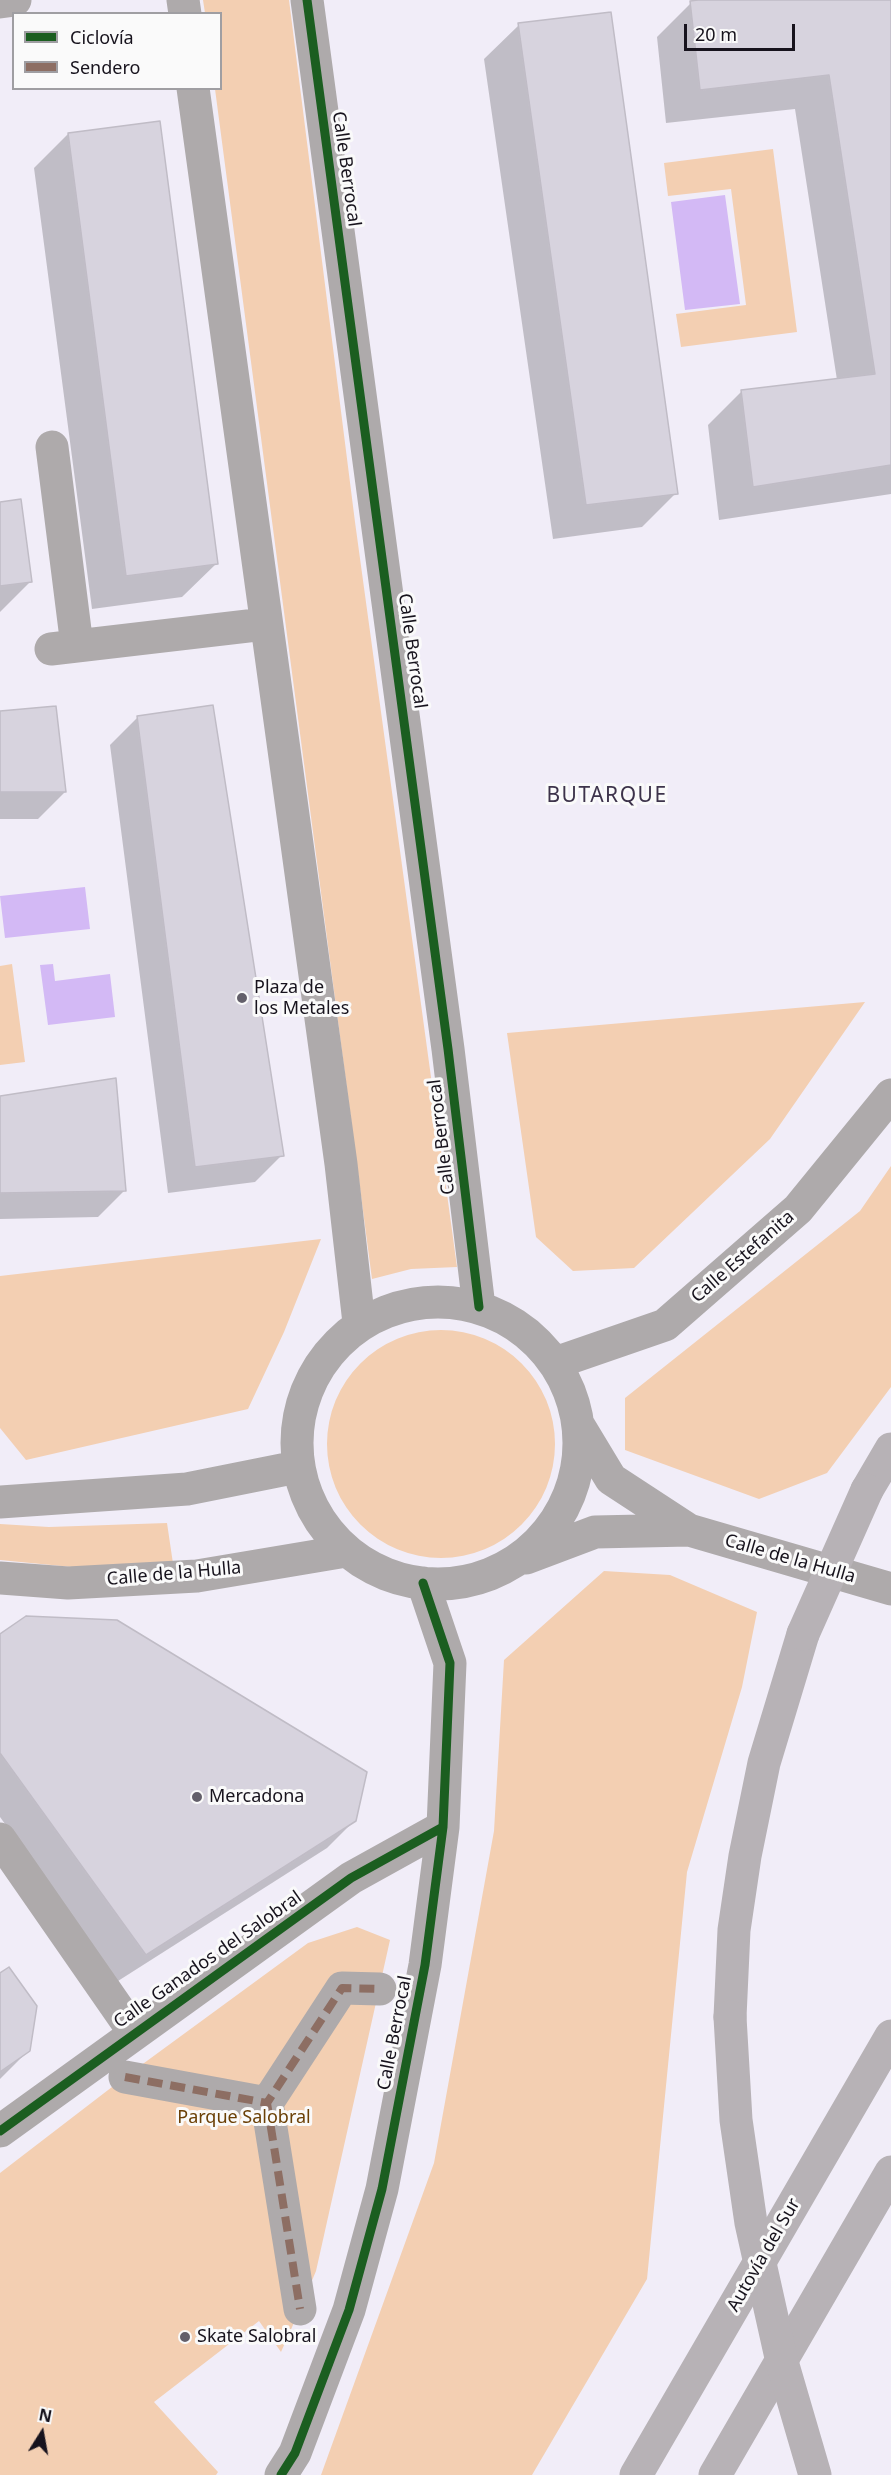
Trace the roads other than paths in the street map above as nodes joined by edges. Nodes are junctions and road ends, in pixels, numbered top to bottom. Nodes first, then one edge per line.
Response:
1 (15, 0) edge
2 (307, 0) edge
3 (0, 2) edge
4 (193, 90) edge
5 (52, 447) dead end
6 (265, 624) junction
7 (891, 1095) edge
8 (479, 1306) junction
9 (359, 1323) junction
10 (555, 1363) junction
11 (579, 1426) junction
12 (891, 1449) edge
13 (297, 1467) junction
14 (0, 1502) edge
15 (689, 1530) junction
16 (346, 1551) junction
17 (510, 1564) junction
18 (0, 1578) edge
19 (423, 1583) junction
20 (891, 1589) edge
21 (443, 1827) junction
22 (0, 1839) edge
23 (380, 1989) dead end
24 (134, 2032) junction
25 (891, 2036) edge
26 (125, 2077) dead end
27 (267, 2103) junction
28 (0, 2131) edge
29 (891, 2172) edge
30 (300, 2309) dead end
31 (281, 2475) edge
32 (636, 2475) edge
33 (715, 2475) edge
34 (815, 2475) edge

1 - 3 street
2 - 8 street, Calle Berrocal
4 - 6 street
5 - 6 street
6 - 9 street
7 - 10 street, Calle Estefanita
8 - 9 street
8 - 10 street
9 - 13 street
10 - 11 street
11 - 15 street
11 - 17 street
12 - 34 highway, bridge
13 - 14 street
13 - 16 street
15 - 17 street
15 - 20 street, Calle de la Hulla
16 - 18 street, Calle de la Hulla
16 - 19 street
17 - 19 street
19 - 21 street, Calle Berrocal
21 - 24 street, Calle Ganados del Salobral
21 - 31 street, Calle Berrocal
22 - 24 street
23 - 27 street
24 - 28 street, Calle Ganados del Salobral
25 - 32 highway, Autovía del Sur
26 - 27 street
27 - 30 street
29 - 33 highway

